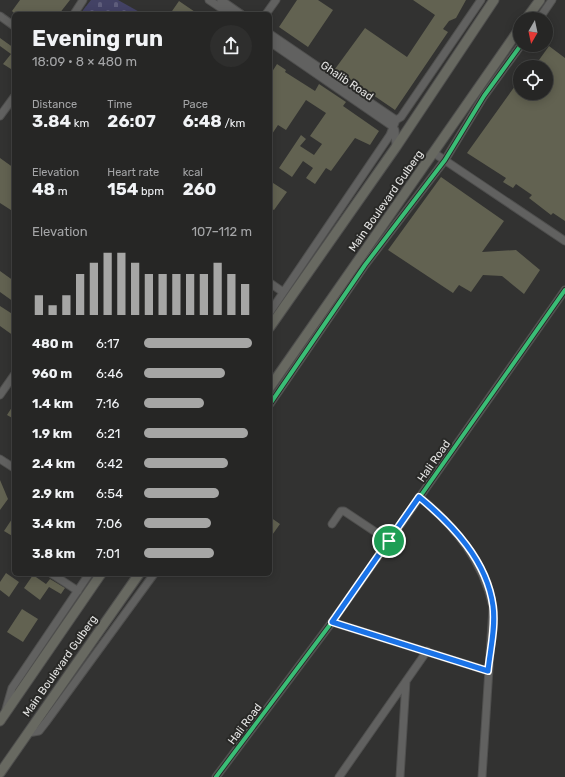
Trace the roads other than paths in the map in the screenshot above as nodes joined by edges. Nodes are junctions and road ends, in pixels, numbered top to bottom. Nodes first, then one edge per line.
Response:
1 (83, 0) edge
2 (209, 0) edge
3 (221, 0) edge
4 (276, 0) edge
5 (481, 0) edge
6 (494, 0) edge
7 (540, 0) edge
8 (552, 0) edge
9 (75, 12) edge
10 (227, 12) edge
11 (238, 12) edge
12 (267, 12) edge
13 (531, 12) edge
14 (544, 12) edge
15 (0, 16) edge
16 (12, 25) edge
17 (272, 35) edge
18 (513, 38) edge
19 (272, 43) edge
20 (516, 52) edge
21 (12, 100) edge
22 (0, 116) edge
23 (394, 123) junction
24 (396, 147) junction
25 (434, 153) junction
26 (445, 160) junction
27 (565, 241) edge
28 (272, 284) edge
29 (565, 290) edge
30 (283, 292) junction
31 (272, 309) edge
32 (272, 324) edge
33 (12, 378) edge
34 (272, 384) edge
35 (0, 395) edge
36 (272, 401) edge
37 (0, 459) edge
38 (12, 467) edge
39 (419, 497) junction
40 (332, 524) dead end
41 (389, 541) junction
42 (55, 576) edge
43 (88, 576) edge
44 (100, 576) edge
45 (138, 576) edge
46 (153, 576) edge
47 (78, 591) junction
48 (332, 622) junction
49 (427, 651) junction
50 (488, 671) junction
51 (406, 681) junction
52 (3, 717) edge
53 (28, 733) junction
54 (0, 773) edge
55 (216, 777) edge
56 (338, 777) edge
57 (400, 777) edge
58 (482, 777) edge

1 - 9 street
2 - 10 street
3 - 11 street
4 - 12 street
5 - 23 street
6 - 24 main road, Main Boulevard Gulberg
7 - 13 main road
8 - 14 street
15 - 16 street
17 - 23 street, Ghalib Road
18 - 25 main road, Main Boulevard Gulberg
19 - 23 street, Ghalib Road
20 - 26 street
21 - 22 street
23 - 24 street
23 - 30 street
24 - 32 main road, Main Boulevard Gulberg
25 - 26 street
25 - 34 main road, Main Boulevard Gulberg
26 - 27 street
26 - 36 street
28 - 30 street
29 - 39 street, Hali Road
30 - 31 street
33 - 35 street
37 - 38 street
39 - 41 street, Hali Road
39 - 50 street
40 - 41 street
41 - 48 street, Hali Road
42 - 47 street
43 - 47 street
44 - 52 main road, Main Boulevard Gulberg
45 - 53 main road, Main Boulevard Gulberg
46 - 53 street
47 - 52 street
48 - 49 street
48 - 55 street, Hali Road
49 - 50 street
49 - 51 street
50 - 58 street
51 - 56 street
51 - 57 street
53 - 54 main road, Main Boulevard Gulberg

